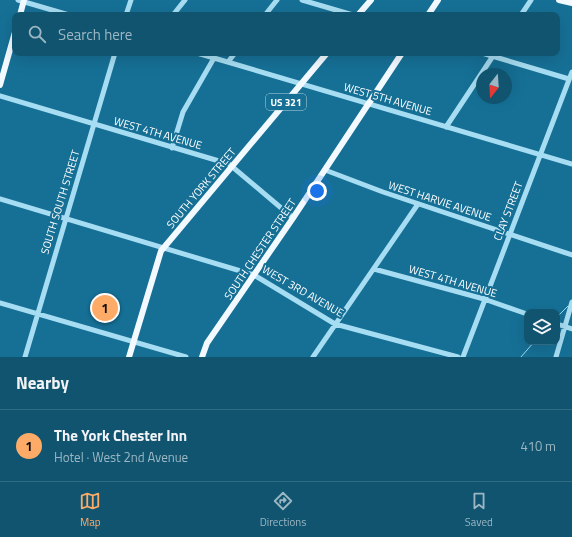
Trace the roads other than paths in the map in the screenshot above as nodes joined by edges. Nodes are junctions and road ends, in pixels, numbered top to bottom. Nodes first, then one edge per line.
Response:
1 (131, 0) edge
2 (185, 0) edge
3 (277, 0) edge
4 (302, 0) edge
5 (371, 0) edge
6 (438, 0) edge
7 (531, 0) edge
8 (559, 0) edge
9 (22, 1) edge
10 (572, 3) edge
11 (20, 12) edge
12 (59, 12) edge
13 (127, 12) edge
14 (175, 12) edge
15 (267, 12) edge
16 (343, 12) edge
17 (361, 12) edge
18 (430, 12) edge
19 (523, 12) edge
20 (12, 43) edge
21 (114, 56) edge
22 (207, 56) edge
23 (233, 56) edge
24 (324, 56) edge
25 (400, 56) edge
26 (493, 56) edge
27 (497, 56) edge
28 (214, 58) junction
29 (228, 62) junction
30 (572, 72) edge
31 (569, 78) junction
32 (301, 84) junction
33 (0, 85) edge
34 (0, 96) edge
35 (368, 104) junction
36 (94, 124) junction
37 (446, 127) junction
38 (172, 148) junction
39 (540, 154) junction
40 (572, 164) edge
41 (233, 166) junction
42 (325, 170) junction
43 (0, 199) edge
44 (418, 204) junction
45 (66, 218) junction
46 (293, 218) junction
47 (510, 234) junction
48 (164, 247) junction
49 (572, 255) edge
50 (374, 269) junction
51 (254, 275) junction
52 (484, 299) junction
53 (572, 302) edge
54 (0, 303) edge
55 (524, 313) edge
56 (37, 314) junction
57 (335, 324) junction
58 (560, 325) edge
59 (565, 326) junction
60 (572, 329) edge
61 (134, 342) junction
62 (26, 357) edge
63 (129, 357) edge
64 (186, 357) edge
65 (202, 357) edge
66 (313, 357) edge
67 (458, 357) edge
68 (463, 357) edge
69 (556, 357) edge

1 - 13 street
2 - 14 street
3 - 15 street
4 - 16 street
5 - 17 main road
6 - 18 main road
7 - 19 street
8 - 10 main road
9 - 11 main road
9 - 12 street
20 - 33 main road
21 - 36 street, SOUTH SOUTH STREET
22 - 28 street, WEST 5TH AVENUE
23 - 29 street
24 - 32 main road, SOUTH YORK STREET / US 321
25 - 35 main road, SOUTH CHESTER STREET
26 - 37 street
27 - 31 street
28 - 29 street, WEST 5TH AVENUE
28 - 38 street
29 - 32 street, WEST 5TH AVENUE
30 - 31 street, CLAY STREET
31 - 39 street, CLAY STREET
32 - 35 street, WEST 5TH AVENUE
32 - 41 main road, SOUTH YORK STREET / US 321
34 - 36 street, WEST 4TH AVENUE
35 - 37 street, WEST 5TH AVENUE
35 - 42 main road, SOUTH CHESTER STREET
36 - 38 street, WEST 4TH AVENUE
36 - 45 street, SOUTH SOUTH STREET
37 - 39 street, WEST 5TH AVENUE
38 - 41 street, WEST 4TH AVENUE
39 - 40 street, WEST 5TH AVENUE
39 - 47 street, CLAY STREET
41 - 46 street, WEST 4TH AVENUE
41 - 48 main road, SOUTH YORK STREET / US 321
42 - 44 street, WEST HARVIE AVENUE
42 - 46 main road, SOUTH CHESTER STREET
43 - 45 street, WEST 3RD AVENUE
44 - 47 street, WEST HARVIE AVENUE
44 - 50 street
45 - 48 street, WEST 3RD AVENUE
45 - 56 street, SOUTH SOUTH STREET
46 - 51 main road, SOUTH CHESTER STREET
47 - 49 street, WEST HARVIE AVENUE
47 - 52 street, CLAY STREET
48 - 51 street, WEST 3RD AVENUE
48 - 61 main road, SOUTH YORK STREET / US 321
50 - 52 street, WEST 4TH AVENUE
50 - 57 street
51 - 57 street, WEST 3RD AVENUE
51 - 65 main road, SOUTH CHESTER STREET
52 - 55 street, WEST 4TH AVENUE
52 - 68 street, CLAY STREET
53 - 59 street
54 - 56 street
56 - 61 street
56 - 62 street, SOUTH SOUTH STREET
57 - 66 street
57 - 67 street, WEST 3RD AVENUE
58 - 59 street
59 - 60 street
59 - 69 street
61 - 63 main road, SOUTH YORK STREET / US 321
61 - 64 street

